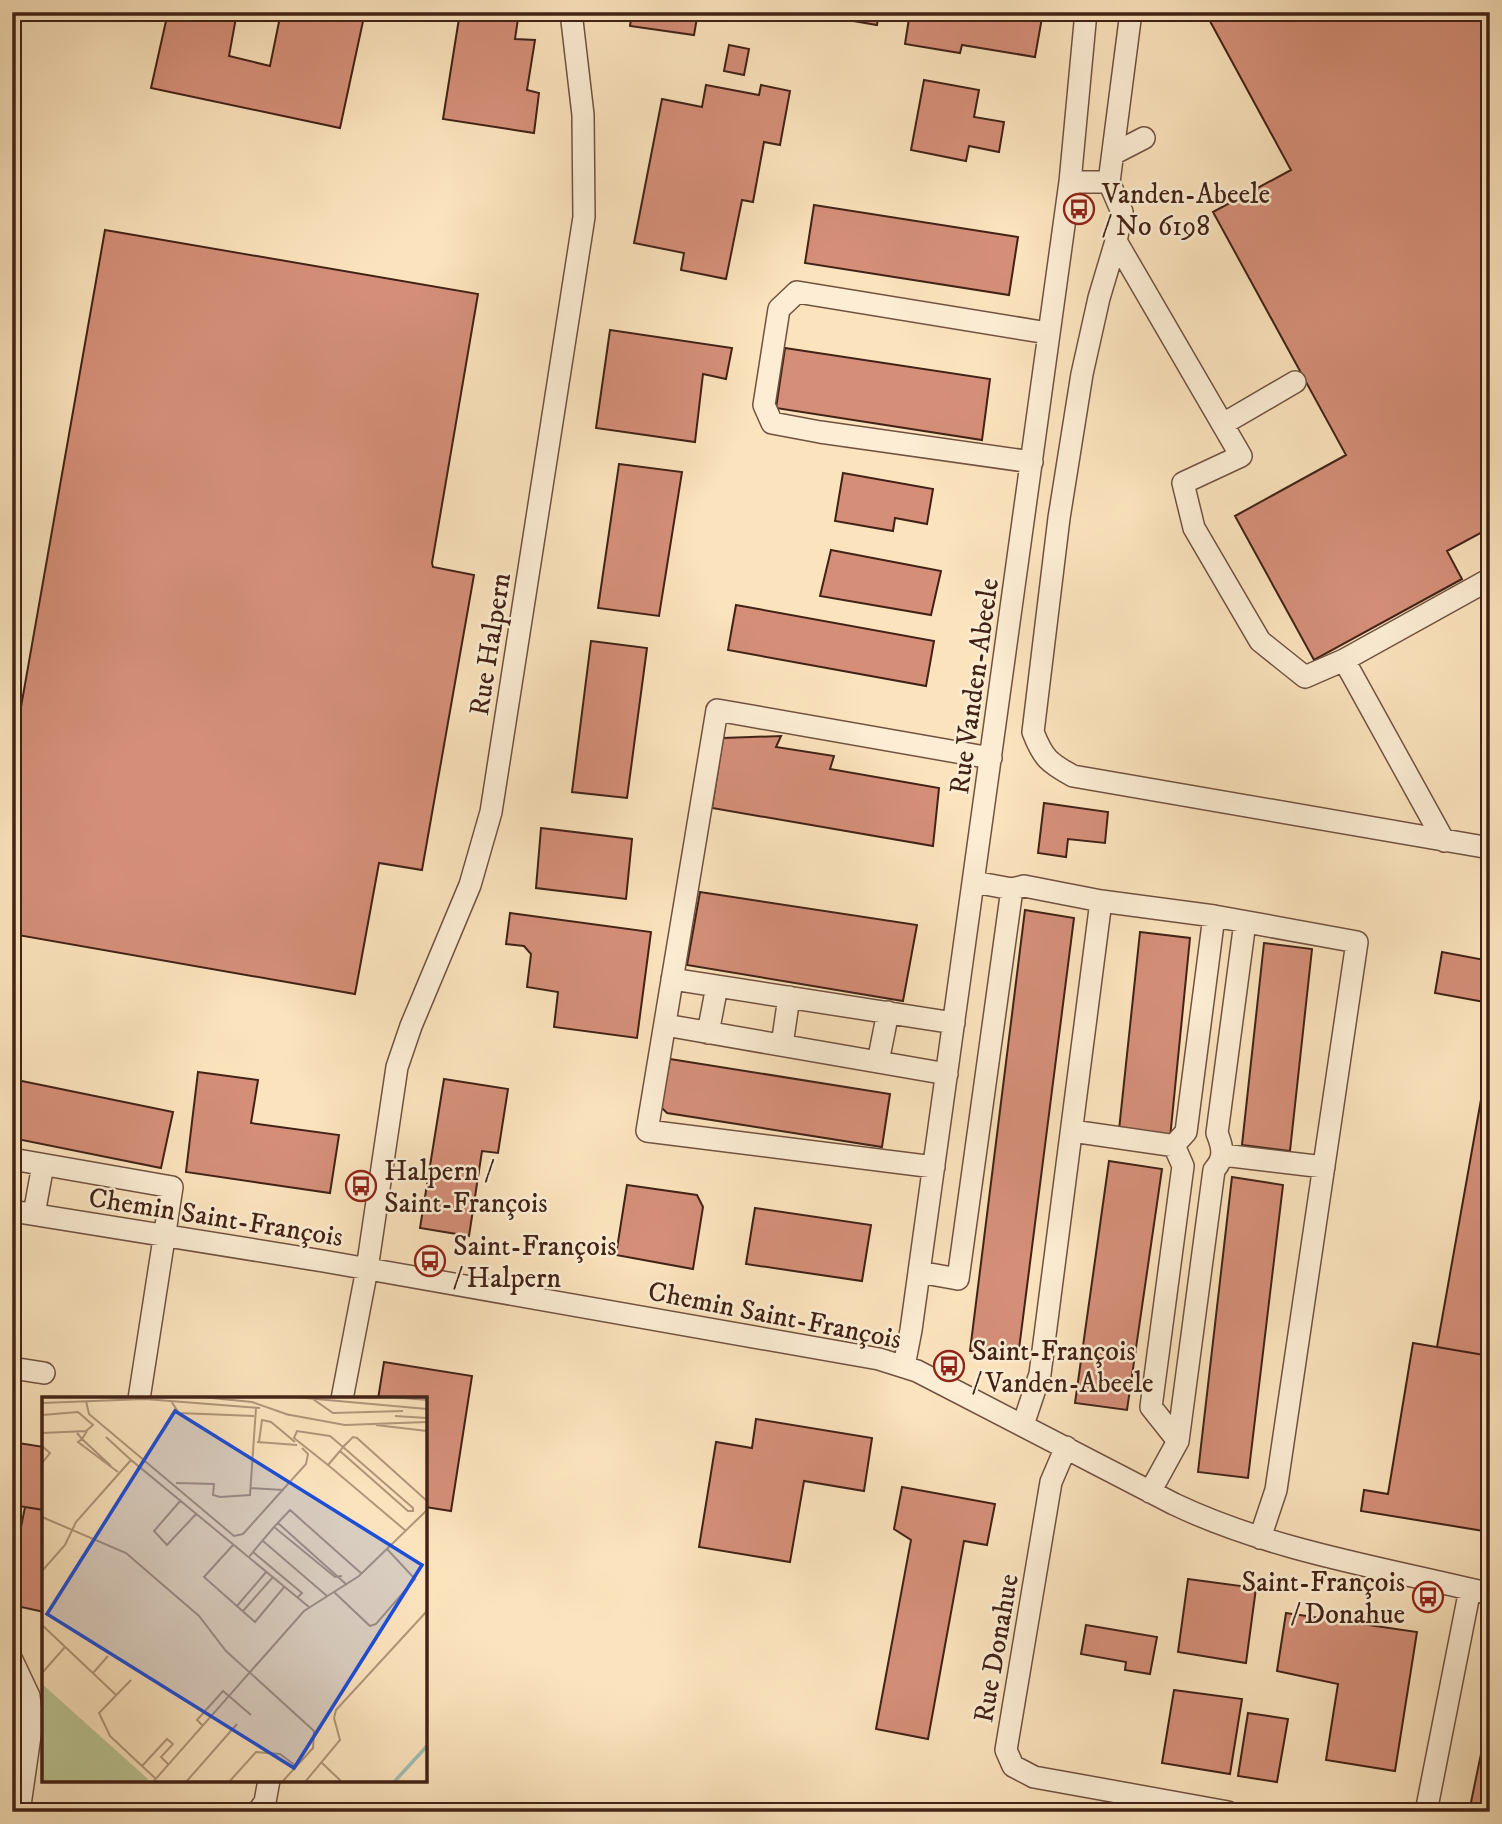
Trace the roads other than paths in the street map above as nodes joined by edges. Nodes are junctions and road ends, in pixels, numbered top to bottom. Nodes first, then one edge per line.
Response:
1 (571, 12) edge
2 (1086, 12) edge
3 (1131, 12) edge
4 (1144, 138) dead end
5 (1113, 154) junction
6 (1070, 181) junction
7 (1109, 182) junction
8 (1116, 241) junction
9 (1048, 333) junction
10 (1295, 382) dead end
11 (1223, 424) junction
12 (1032, 462) junction
13 (1027, 502) junction
14 (1059, 518) junction
15 (1490, 579) edge
16 (1344, 660) junction
17 (991, 758) junction
18 (1444, 841) junction
19 (1490, 848) edge
20 (974, 882) junction
21 (1012, 889) junction
22 (1101, 901) junction
23 (1214, 916) junction
24 (1245, 922) junction
25 (672, 979) junction
26 (717, 986) junction
27 (789, 997) junction
28 (888, 1012) junction
29 (954, 1023) junction
30 (665, 1026) junction
31 (708, 1033) junction
32 (782, 1045) junction
33 (878, 1062) junction
34 (947, 1074) junction
35 (942, 1107) junction
36 (980, 1114) junction
37 (1072, 1132) junction
38 (1176, 1146) junction
39 (1223, 1155) junction
40 (12, 1159) edge
41 (43, 1165) junction
42 (934, 1167) junction
43 (1324, 1167) junction
44 (931, 1191) junction
45 (969, 1197) junction
46 (12, 1211) edge
47 (34, 1214) junction
48 (164, 1236) junction
49 (367, 1269) junction
50 (919, 1272) junction
51 (904, 1366) junction
52 (12, 1368) edge
53 (44, 1373) dead end
54 (139, 1397) edge
55 (342, 1397) edge
56 (1023, 1425) junction
57 (1178, 1441) junction
58 (1066, 1447) junction
59 (1150, 1492) junction
60 (1260, 1538) junction
61 (1480, 1591) edge
62 (12, 1660) edge
63 (269, 1782) edge
64 (19, 1812) edge
65 (258, 1812) edge
66 (1228, 1812) edge
67 (1426, 1812) edge

1 - 49 street, Rue Halpern
2 - 6 street, Rue Vanden-Abeele
3 - 5 street
4 - 5 street
5 - 7 street
6 - 7 street
6 - 9 street, Rue Vanden-Abeele
7 - 8 street
8 - 11 street
8 - 14 street
9 - 12 street, Rue Vanden-Abeele
9 - 12 street
10 - 11 street
11 - 16 street
12 - 13 street, Rue Vanden-Abeele
13 - 14 street
13 - 17 street, Rue Vanden-Abeele
14 - 18 street
15 - 16 street
16 - 18 street
17 - 20 street, Rue Vanden-Abeele
17 - 25 street
18 - 19 street
20 - 21 street
20 - 29 street, Rue Vanden-Abeele
21 - 22 street
21 - 36 street
22 - 23 street
22 - 37 street
23 - 24 street
23 - 38 street
24 - 39 street
24 - 43 street
25 - 26 street
25 - 30 street
26 - 27 street
26 - 31 street
27 - 28 street
27 - 32 street
28 - 29 street
28 - 33 street
29 - 34 street, Rue Vanden-Abeele
30 - 31 street
30 - 42 street
31 - 32 street
32 - 33 street
33 - 34 street
34 - 35 street, Rue Vanden-Abeele
35 - 36 street
35 - 42 street, Rue Vanden-Abeele
36 - 45 street
37 - 38 street
37 - 56 street
38 - 57 street
39 - 43 street
39 - 57 street
40 - 41 street
41 - 47 street
41 - 48 street
42 - 44 street, Rue Vanden-Abeele
43 - 60 street
44 - 45 street
44 - 50 street, Rue Vanden-Abeele
45 - 50 street
46 - 47 street, Chemin Saint-François
47 - 48 street, Chemin Saint-François
48 - 49 street, Chemin Saint-François
48 - 54 street
49 - 51 street, Chemin Saint-François
49 - 55 street, Rue Halpern
50 - 51 street, Rue Vanden-Abeele
51 - 56 street, Chemin Saint-François
52 - 53 street
56 - 58 street, Chemin Saint-François
57 - 59 street
58 - 59 street, Chemin Saint-François
58 - 66 street, Rue Donahue
59 - 60 street, Chemin Saint-François
60 - 61 street, Chemin Saint-François
61 - 67 street
62 - 64 street
63 - 65 street

